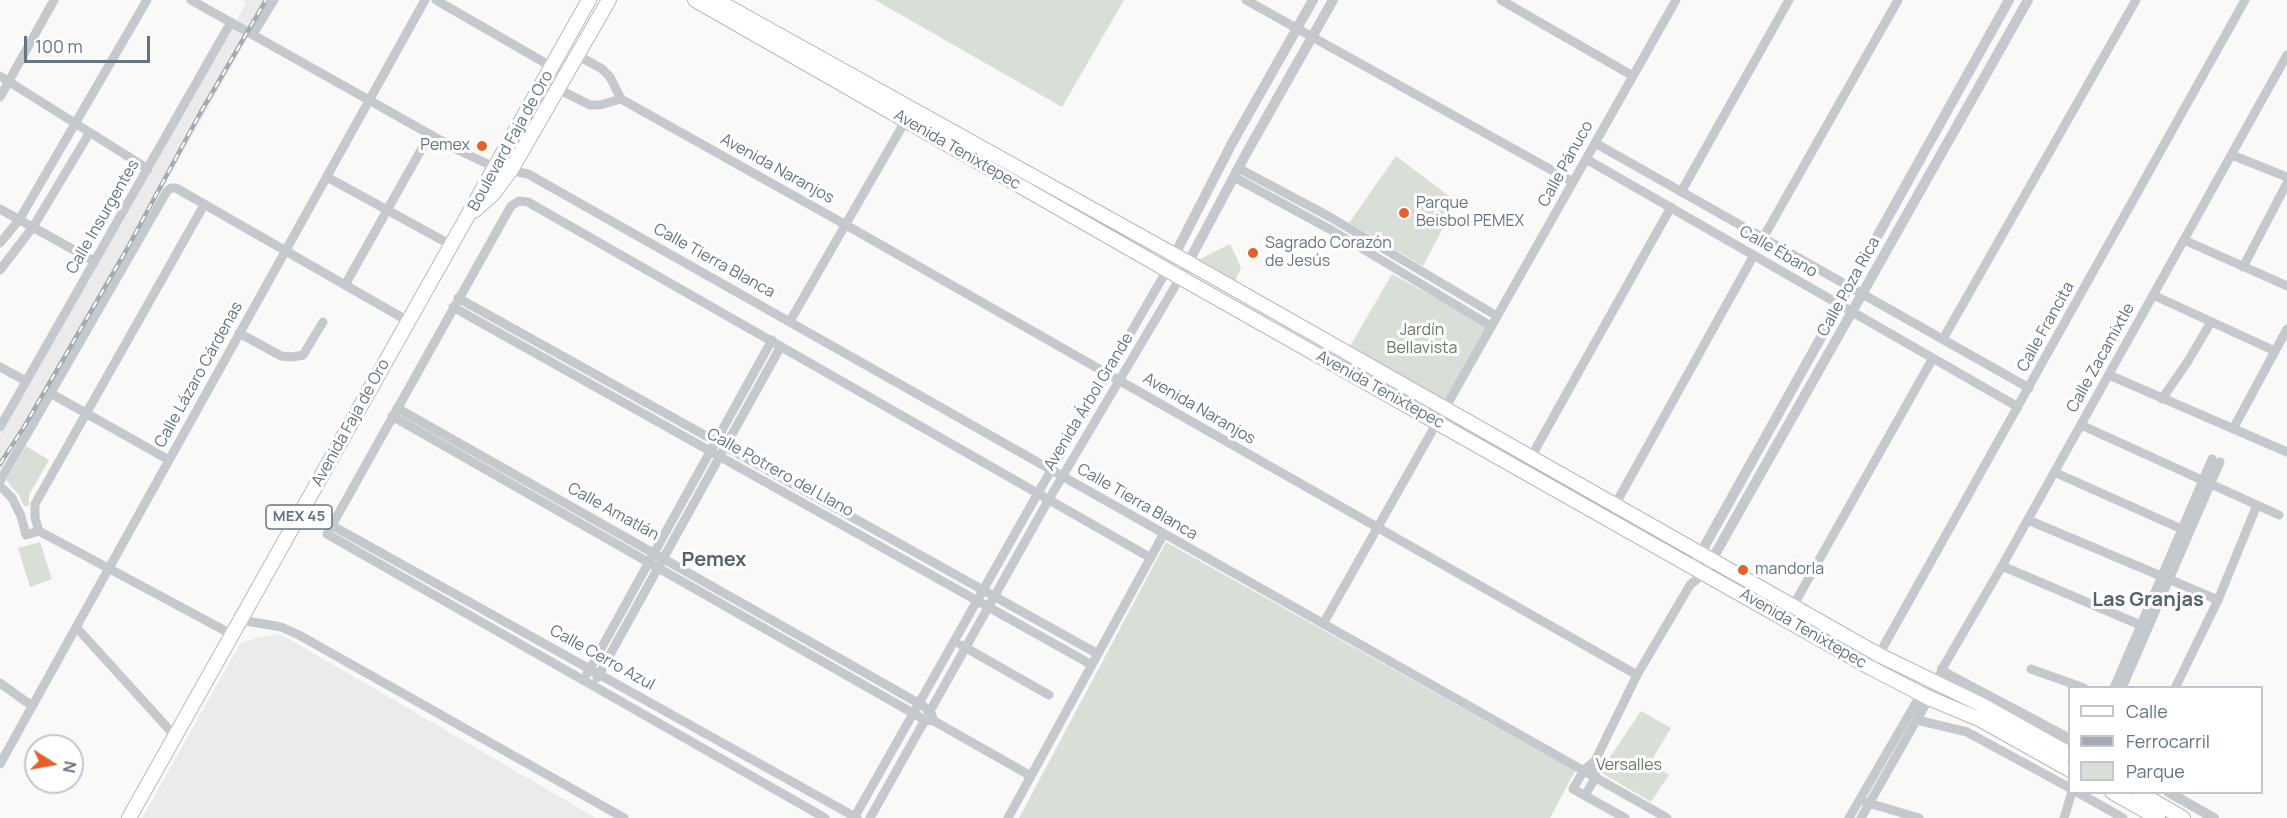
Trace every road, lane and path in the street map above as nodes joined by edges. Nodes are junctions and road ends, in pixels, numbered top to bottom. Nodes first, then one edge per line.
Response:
1 (54, 0) edge
2 (147, 0) edge
3 (191, 0) edge
4 (274, 0) edge
5 (425, 0) edge
6 (436, 0) edge
7 (589, 0) edge
8 (609, 0) edge
9 (695, 0) edge
10 (716, 0) edge
11 (1246, 0) edge
12 (1313, 0) edge
13 (1333, 0) edge
14 (1501, 0) edge
15 (1676, 0) edge
16 (1789, 0) edge
17 (1898, 0) edge
18 (2028, 0) edge
19 (2136, 0) edge
20 (2245, 0) edge
21 (2006, 5) edge
22 (2017, 20) junction
23 (231, 22) junction
24 (1297, 28) junction
25 (254, 34) junction
26 (1312, 36) junction
27 (1986, 40) junction
28 (778, 41) junction
29 (2001, 50) junction
30 (577, 55) junction
31 (2287, 56) edge
32 (552, 67) junction
33 (2284, 68) edge
34 (566, 75) junction
35 (1633, 76) junction
36 (4, 79) edge
37 (558, 89) junction
38 (0, 97) edge
39 (621, 99) junction
40 (369, 100) junction
41 (908, 115) junction
42 (74, 123) junction
43 (90, 132) junction
44 (430, 134) junction
45 (1595, 143) junction
46 (2232, 155) junction
47 (1586, 159) junction
48 (494, 167) junction
49 (148, 169) junction
50 (511, 170) junction
51 (1236, 172) junction
52 (2286, 176) edge
53 (327, 177) junction
54 (1573, 182) junction
55 (1046, 184) junction
56 (1682, 192) junction
57 (1039, 197) junction
58 (204, 205) junction
59 (1671, 207) junction
60 (0, 209) edge
61 (387, 210) junction
62 (467, 215) junction
63 (19, 220) junction
64 (846, 225) junction
65 (33, 228) junction
66 (1763, 238) junction
67 (2184, 240) junction
68 (0, 243) edge
69 (451, 245) junction
70 (285, 251) junction
71 (1174, 255) junction
72 (1754, 255) junction
73 (94, 261) junction
74 (1189, 263) junction
75 (2243, 267) junction
76 (0, 270) edge
77 (1167, 270) junction
78 (1180, 278) junction
79 (345, 285) junction
80 (1849, 286) junction
81 (2287, 286) edge
82 (1863, 294) junction
83 (2153, 295) junction
84 (455, 302) junction
85 (1839, 304) junction
86 (1853, 312) junction
87 (1497, 316) junction
88 (408, 321) junction
89 (790, 321) junction
90 (322, 322) dead end
91 (2211, 322) junction
92 (1491, 326) junction
93 (2287, 329) edge
94 (239, 333) junction
95 (1943, 339) junction
96 (772, 340) junction
97 (781, 346) junction
98 (2275, 351) junction
99 (1933, 358) junction
100 (0, 367) edge
101 (1107, 374) junction
102 (2109, 375) junction
103 (1119, 380) junction
104 (26, 381) junction
105 (2029, 388) junction
106 (52, 394) junction
107 (2162, 399) junction
108 (2018, 407) junction
109 (1445, 408) junction
110 (395, 412) junction
111 (86, 413) junction
112 (1437, 422) junction
113 (2080, 425) junction
114 (0, 427) edge
115 (2233, 429) junction
116 (716, 441) junction
117 (725, 447) junction
118 (710, 451) junction
119 (2287, 452) edge
120 (720, 456) junction
121 (1531, 457) junction
122 (169, 460) junction
123 (2216, 460) dead end
124 (1052, 469) junction
125 (2055, 472) junction
126 (1063, 476) junction
127 (0, 482) edge
128 (2206, 482) junction
129 (0, 486) edge
130 (1038, 493) junction
131 (1049, 500) junction
132 (1615, 505) junction
133 (2258, 505) junction
134 (2280, 514) dead end
135 (2028, 520) junction
136 (1378, 528) junction
137 (329, 530) junction
138 (2185, 530) junction
139 (39, 531) junction
140 (1163, 535) junction
141 (652, 557) junction
142 (1706, 557) junction
143 (1151, 558) junction
144 (662, 562) junction
145 (2002, 566) junction
146 (109, 568) junction
147 (1699, 570) junction
148 (2165, 578) junction
149 (983, 590) junction
150 (994, 597) junction
151 (462, 598) junction
152 (977, 600) junction
153 (2218, 600) junction
154 (1793, 606) junction
155 (457, 607) junction
156 (989, 607) junction
157 (241, 620) junction
158 (1044, 624) junction
159 (1323, 624) junction
160 (76, 627) junction
161 (2144, 627) junction
162 (233, 635) junction
163 (1039, 635) junction
164 (954, 641) junction
165 (966, 648) junction
166 (1098, 654) junction
167 (1879, 655) junction
168 (1092, 664) junction
169 (1871, 668) junction
170 (590, 669) junction
171 (2031, 669) dead end
172 (600, 675) junction
173 (1637, 675) junction
174 (1938, 677) junction
175 (584, 680) junction
176 (0, 683) edge
177 (593, 685) junction
178 (2081, 686) edge
179 (2120, 686) edge
180 (2175, 686) edge
181 (1049, 695) dead end
182 (1925, 696) junction
183 (920, 704) junction
184 (32, 706) junction
185 (914, 713) junction
186 (930, 717) junction
187 (1917, 720) junction
188 (176, 737) junction
189 (2068, 738) edge
190 (724, 744) junction
191 (2068, 753) edge
192 (717, 756) junction
193 (1, 761) edge
194 (1595, 761) junction
195 (2068, 769) edge
196 (1584, 770) junction
197 (1031, 777) junction
198 (1596, 777) junction
199 (2068, 787) edge
200 (2071, 794) edge
201 (2081, 794) edge
202 (2116, 794) edge
203 (2141, 794) edge
204 (2172, 794) edge
205 (1585, 795) junction
206 (1864, 801) junction
207 (129, 818) edge
208 (624, 818) edge
209 (825, 818) edge
210 (855, 818) edge
211 (870, 818) edge
212 (1008, 818) edge
213 (1625, 818) edge
214 (1667, 818) edge
215 (1849, 818) edge
216 (1861, 818) edge
217 (1919, 818) edge
218 (2064, 818) edge
219 (2123, 818) edge
220 (2158, 818) edge
221 (2183, 818) edge
222 (2214, 818) edge

1 - 36 street
2 - 42 street
3 - 23 street, Calle Tierra Blanca
4 - 25 street
5 - 40 street, Calle Lázaro Cárdenas
6 - 32 street
7 - 32 main road, Boulevard Faja de Oro / MEX 45
8 - 30 main road, Boulevard Faja de Oro / MEX 45
9 - 28 main road, Avenida Tenixtepec
10 - 28 main road, Avenida Tenixtepec
11 - 24 street
12 - 24 street, Avenida Árbol Grande
13 - 26 street, Avenida Árbol Grande
14 - 35 street
15 - 35 street, Calle Pánuco
16 - 56 street
17 - 66 street
18 - 22 street, Calle Poza Rica
19 - 95 street
20 - 105 street, Calle Francita
21 - 22 street
21 - 27 street, Calle Poza Rica
22 - 29 street, Calle Poza Rica
23 - 25 street, Calle Tierra Blanca
23 - 49 street, Calle Insurgentes
24 - 26 street
24 - 71 street, Avenida Árbol Grande
25 - 40 street, Calle Tierra Blanca
26 - 51 street, Avenida Árbol Grande
26 - 54 street
27 - 29 street
27 - 80 street, Calle Poza Rica
28 - 41 main road, Avenida Tenixtepec
29 - 82 street, Calle Poza Rica
30 - 34 main road, Boulevard Faja de Oro / MEX 45
30 - 39 street
31 - 33 street, Calle Zacamixtle
32 - 34 street
32 - 48 main road, Boulevard Faja de Oro / MEX 45
33 - 46 street, Calle Zacamixtle
34 - 37 main road, Boulevard Faja de Oro / MEX 45
35 - 45 street, Calle Pánuco
36 - 38 street
36 - 42 street
37 - 39 street
37 - 50 main road, Boulevard Faja de Oro / MEX 45
39 - 64 street, Avenida Naranjos
40 - 44 street, Calle Tierra Blanca
40 - 53 street, Calle Lázaro Cárdenas
41 - 55 main road, Avenida Tenixtepec
41 - 57 main road, Avenida Tenixtepec
41 - 64 street
42 - 43 street
42 - 63 street
43 - 49 street
43 - 65 street
44 - 48 street, Calle Tierra Blanca
44 - 61 street
45 - 47 street, Calle Pánuco
45 - 56 street, Calle Ébano
46 - 52 street
46 - 67 street, Calle Zacamixtle
47 - 54 street, Calle Pánuco
47 - 59 street, Calle Ébano
48 - 50 street, Calle Tierra Blanca
48 - 62 main road, Boulevard Faja de Oro / MEX 45
49 - 73 street, Calle Insurgentes
50 - 62 main road, Boulevard Faja de Oro / MEX 45
50 - 89 street, Calle Tierra Blanca
51 - 74 street, Avenida Árbol Grande
51 - 87 street
51 - 92 street
52 - 75 street
53 - 61 street
53 - 70 street, Calle Lázaro Cárdenas
54 - 87 street, Calle Pánuco
55 - 57 main road
55 - 71 main road, Avenida Tenixtepec
56 - 66 street, Calle Ébano
57 - 77 main road, Avenida Tenixtepec
58 - 70 street
58 - 106 street
58 - 111 street
59 - 72 street, Calle Ébano
59 - 121 street
60 - 63 street
61 - 69 street
61 - 79 street
62 - 69 main road, Avenida Faja de Oro / MEX 45
63 - 65 street
63 - 68 street
64 - 89 street
64 - 101 street, Avenida Naranjos
65 - 73 street
65 - 76 street
66 - 80 street, Calle Ébano
67 - 75 street
67 - 83 street, Calle Zacamixtle
69 - 88 main road, Avenida Faja de Oro / MEX 45
70 - 79 street
70 - 94 street, Calle Lázaro Cárdenas
71 - 74 main road, Avenida Tenixtepec
71 - 77 street, Avenida Árbol Grande
72 - 85 street, Calle Ébano
72 - 132 street
73 - 104 street, Calle Insurgentes
74 - 78 street, Avenida Árbol Grande
74 - 109 main road, Avenida Tenixtepec
75 - 81 street
77 - 78 main road, Avenida Tenixtepec
77 - 101 street, Avenida Árbol Grande
78 - 103 street, Avenida Árbol Grande
78 - 112 main road, Avenida Tenixtepec
79 - 88 street
80 - 82 street, Calle Ébano
80 - 85 street, Calle Poza Rica
82 - 86 street, Calle Poza Rica
82 - 95 street, Calle Ébano
83 - 91 street
83 - 102 street, Calle Zacamixtle
84 - 96 street
84 - 110 street
84 - 116 street, Calle Potrero del Llano
84 - 118 street, Calle Potrero del Llano
85 - 86 street, Calle Ébano
85 - 142 street, Calle Poza Rica
86 - 99 street, Calle Ébano
86 - 142 street, Calle Poza Rica
87 - 92 street, Calle Pánuco
88 - 157 main road, Avenida Faja de Oro / MEX 45
89 - 124 street, Calle Tierra Blanca
90 - 94 street
91 - 98 street
91 - 107 street
92 - 109 street, Calle Pánuco
93 - 98 street
94 - 122 street, Calle Lázaro Cárdenas
95 - 105 street, Calle Ébano
96 - 97 street
96 - 116 street
97 - 117 street
97 - 130 street
98 - 115 street
99 - 108 street, Calle Ébano
99 - 154 street
100 - 104 street
101 - 103 street, Avenida Naranjos
101 - 124 street, Avenida Árbol Grande
102 - 107 street
102 - 113 street, Calle Zacamixtle
103 - 126 street, Avenida Árbol Grande
103 - 136 street, Avenida Naranjos
104 - 114 street, Calle Insurgentes
105 - 108 street, Calle Francita
106 - 111 street
106 - 127 street
107 - 115 street
108 - 167 street, Calle Francita
109 - 112 street, Calle Pánuco
109 - 121 main road, Avenida Tenixtepec
110 - 137 street
110 - 141 street, Calle Amatlán
111 - 122 street
111 - 139 street
112 - 136 street, Calle Pánuco
112 - 147 main road, Avenida Tenixtepec
113 - 125 street, Calle Zacamixtle
113 - 128 street
115 - 119 street
116 - 117 street, Calle Potrero del Llano
116 - 118 street
117 - 120 street
117 - 149 street, Calle Potrero del Llano
118 - 120 street, Calle Potrero del Llano
118 - 141 street
120 - 144 street
120 - 152 street, Calle Potrero del Llano
121 - 132 main road, Avenida Tenixtepec
122 - 146 street, Calle Lázaro Cárdenas
123 - 128 street
124 - 126 street, Calle Tierra Blanca
124 - 130 street, Avenida Árbol Grande
125 - 135 street, Calle Zacamixtle
125 - 138 street
126 - 131 street, Avenida Árbol Grande
126 - 140 street, Calle Tierra Blanca
128 - 133 street
128 - 138 street
129 - 139 street
130 - 131 street
130 - 149 street, Avenida Árbol Grande
131 - 143 street
131 - 150 street, Avenida Árbol Grande
132 - 142 main road, Avenida Tenixtepec
133 - 134 street
133 - 153 street
135 - 145 street, Calle Zacamixtle
135 - 148 street
136 - 159 street, Calle Pánuco
136 - 173 street, Avenida Naranjos
137 - 151 street, Calle Cerro Azul
137 - 155 street, Calle Cerro Azul
138 - 148 street
139 - 146 street
140 - 143 street
140 - 159 street, Calle Tierra Blanca
141 - 144 street, Calle Amatlán
141 - 170 street
142 - 147 street, Calle Poza Rica
142 - 154 main road, Avenida Tenixtepec
143 - 166 street
144 - 172 street
144 - 183 street, Calle Amatlán
144 - 185 street, Calle Amatlán
145 - 161 street
145 - 174 street, Calle Zacamixtle
146 - 160 street, Calle Lázaro Cárdenas
146 - 162 street
147 - 169 main road, Avenida Tenixtepec
147 - 173 street, Calle Poza Rica
148 - 153 street
148 - 161 street
149 - 150 street, Calle Potrero del Llano
149 - 152 street, Avenida Árbol Grande
150 - 156 street, Avenida Árbol Grande
150 - 158 street, Calle Potrero del Llano
151 - 155 street
151 - 170 street, Calle Cerro Azul
152 - 156 street, Calle Potrero del Llano
152 - 164 street, Avenida Árbol Grande
153 - 180 street
154 - 167 main road, Avenida Tenixtepec
155 - 175 street, Calle Cerro Azul
156 - 163 street, Calle Potrero del Llano
156 - 165 street, Avenida Árbol Grande
157 - 162 main road, Avenida Faja de Oro / MEX 45
157 - 208 street
158 - 163 street
158 - 166 street, Calle Potrero del Llano
159 - 196 street, Calle Tierra Blanca
160 - 184 street, Calle Lázaro Cárdenas
160 - 188 street
161 - 179 street
162 - 188 main road, Avenida Faja de Oro / MEX 45
163 - 168 street, Calle Potrero del Llano
164 - 165 street
164 - 183 street, Avenida Árbol Grande
165 - 181 street
165 - 186 street, Avenida Árbol Grande
166 - 168 street
167 - 169 street, Calle Francita
167 - 174 main road, Avenida Tenixtepec
168 - 197 street
169 - 182 main road, Avenida Tenixtepec
170 - 172 street, Calle Cerro Azul
170 - 175 street
171 - 178 street
172 - 177 street
172 - 190 street, Calle Cerro Azul
173 - 194 street, Calle Poza Rica
174 - 182 street, Calle Zacamixtle
174 - 189 street
174 - 191 main road, Avenida Tenixtepec
175 - 177 street, Calle Cerro Azul
176 - 184 street
177 - 192 street, Calle Cerro Azul
182 - 187 street
182 - 195 main road, Avenida Tenixtepec
182 - 206 street
183 - 185 street, Avenida Árbol Grande
183 - 186 street, Calle Amatlán
184 - 193 street, Calle Lázaro Cárdenas
185 - 186 street, Calle Amatlán
185 - 210 street, Avenida Árbol Grande
186 - 197 street, Calle Amatlán
186 - 211 street, Avenida Árbol Grande
187 - 199 street
187 - 206 street
188 - 207 main road, Avenida Faja de Oro / MEX 45
190 - 192 street
190 - 210 street, Calle Cerro Azul
192 - 209 street, Calle Cerro Azul
194 - 196 street, Calle Poza Rica
194 - 198 street, Calle Poza Rica
196 - 198 street, Calle Tierra Blanca
196 - 205 street
197 - 212 street
198 - 205 street
198 - 214 street, Calle Tierra Blanca
200 - 218 street
201 - 219 street
202 - 220 main road
203 - 221 main road
204 - 222 street
205 - 213 street
206 - 215 street
206 - 216 street
206 - 217 street

